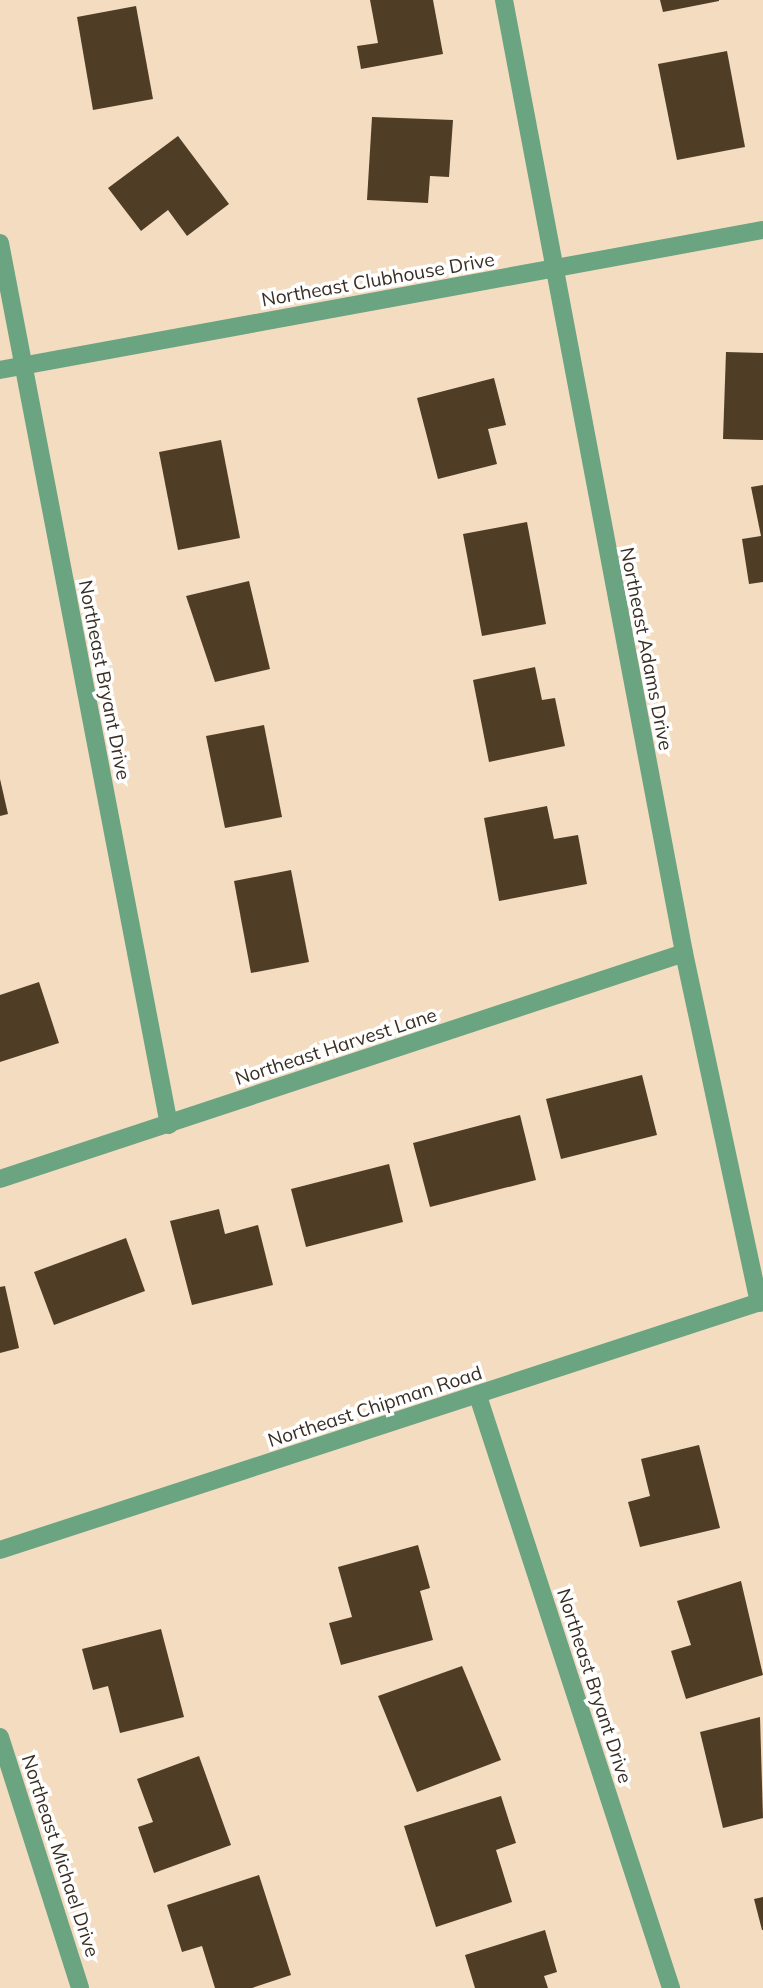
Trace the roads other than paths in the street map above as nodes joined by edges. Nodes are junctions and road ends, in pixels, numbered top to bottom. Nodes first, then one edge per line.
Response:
1 (504, 0) edge
2 (763, 230) edge
3 (0, 243) edge
4 (551, 270) junction
5 (21, 365) junction
6 (0, 370) edge
7 (684, 953) junction
8 (169, 1125) junction
9 (0, 1179) edge
10 (761, 1302) edge
11 (478, 1396) junction
12 (0, 1550) edge
13 (0, 1737) edge
14 (80, 1988) edge
15 (671, 1988) edge

1 - 4 street, Northeast Adams Drive
2 - 4 street, Northeast Clubhouse Drive
3 - 5 street, Northeast Bryant Drive
4 - 5 street, Northeast Clubhouse Drive
4 - 7 street, Northeast Adams Drive
5 - 6 street, Northeast Clubhouse Drive
5 - 8 street, Northeast Bryant Drive
7 - 8 street, Northeast Harvest Lane
7 - 10 street, Northeast Adams Drive
8 - 9 street, Northeast Harvest Lane
10 - 11 street, Northeast Chipman Road
11 - 12 street, Northeast Chipman Road
11 - 15 street, Northeast Bryant Drive
13 - 14 street, Northeast Michael Drive

